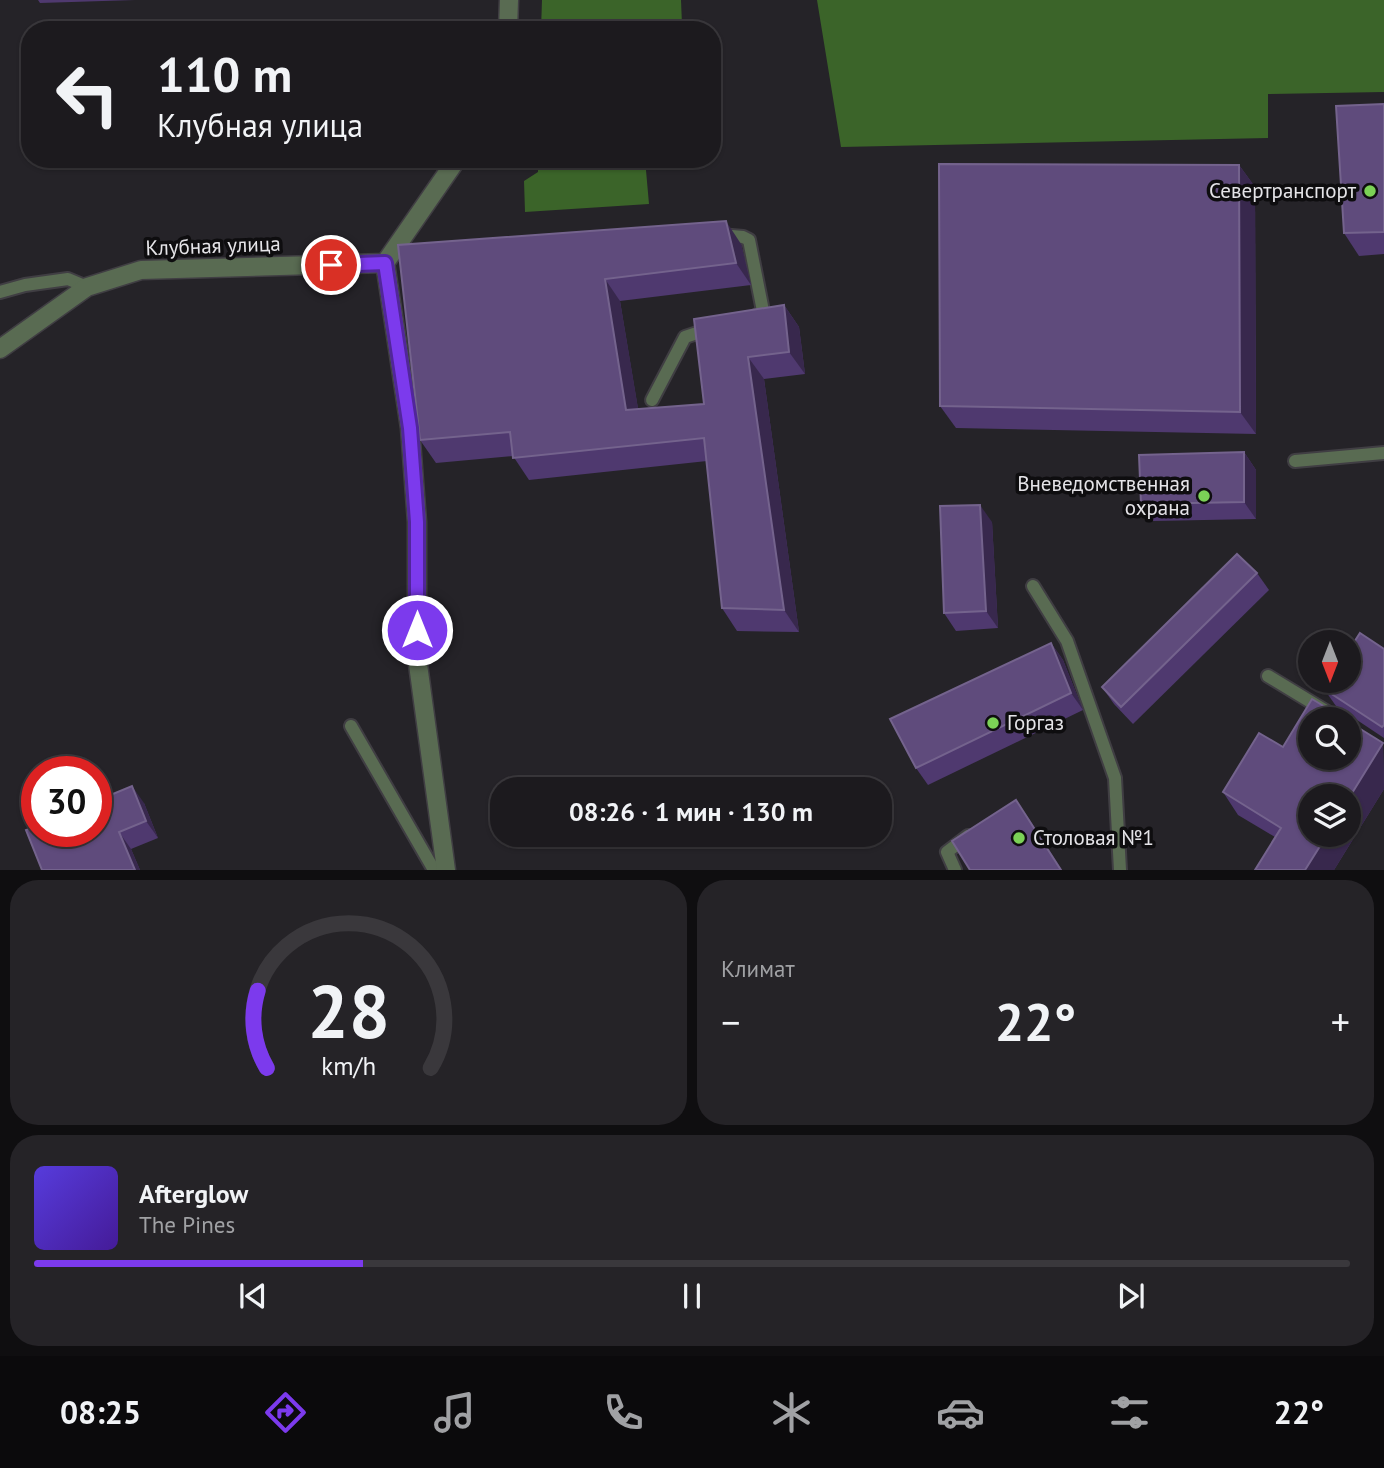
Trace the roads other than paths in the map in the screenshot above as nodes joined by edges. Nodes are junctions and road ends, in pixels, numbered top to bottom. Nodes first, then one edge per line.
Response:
1 (509, 0) edge
2 (508, 21) edge
3 (451, 168) edge
4 (712, 236) edge
5 (392, 263) junction
6 (87, 287) junction
7 (0, 292) edge
8 (0, 349) edge
9 (652, 400) dead end
10 (1384, 453) edge
11 (1295, 461) dead end
12 (1033, 586) dead end
13 (1268, 676) dead end
14 (1319, 707) edge
15 (351, 726) dead end
16 (971, 834) edge
17 (434, 870) edge
18 (446, 870) edge
19 (955, 870) edge
20 (1120, 870) edge

1 - 2 street
3 - 5 street
4 - 9 lane
5 - 6 street, Клубная улица
5 - 18 street
6 - 7 lane
6 - 8 street, Клубная улица
10 - 11 lane
12 - 20 lane
13 - 14 lane
15 - 17 lane
16 - 19 lane

